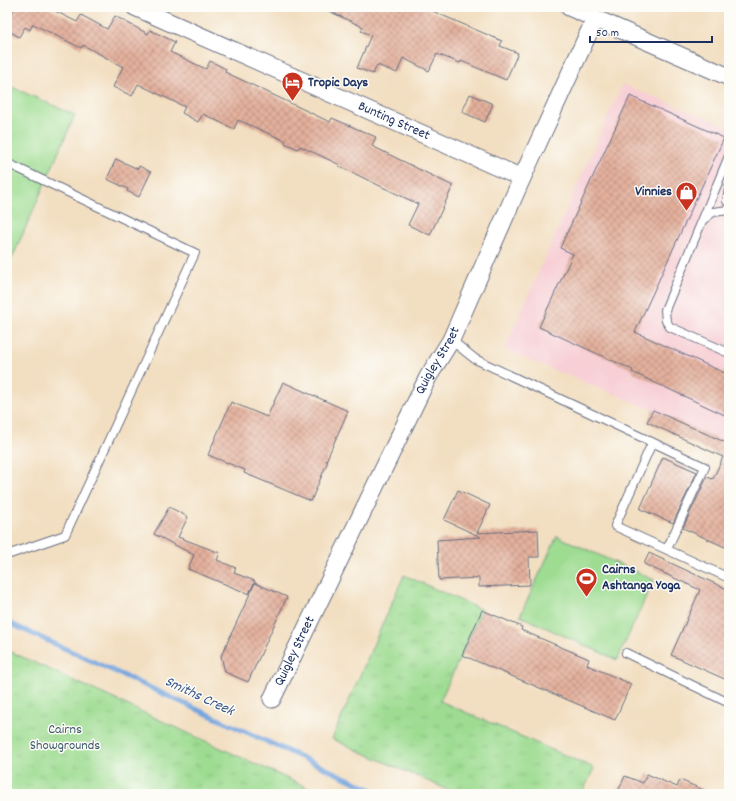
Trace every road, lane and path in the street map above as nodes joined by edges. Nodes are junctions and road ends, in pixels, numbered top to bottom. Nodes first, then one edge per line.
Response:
1 (135, 7) edge
2 (569, 7) edge
3 (595, 19) junction
4 (729, 77) edge
5 (729, 156) edge
6 (7, 163) edge
7 (522, 178) junction
8 (729, 188) edge
9 (729, 203) edge
10 (729, 210) edge
11 (702, 221) junction
12 (451, 340) junction
13 (729, 353) edge
14 (652, 443) junction
15 (667, 549) junction
16 (7, 555) edge
17 (729, 578) edge
18 (626, 653) dead end
19 (272, 699) dead end
20 (729, 703) edge

1 - 7 street, Bunting Street
2 - 3 street
3 - 4 street
3 - 7 street, Quigley Street
5 - 11 lane
6 - 16 lane
7 - 12 street, Quigley Street
8 - 9 lane
10 - 11 lane
11 - 13 lane
12 - 14 lane
12 - 19 street, Quigley Street
14 - 15 lane
14 - 15 lane
15 - 17 lane
18 - 20 lane

